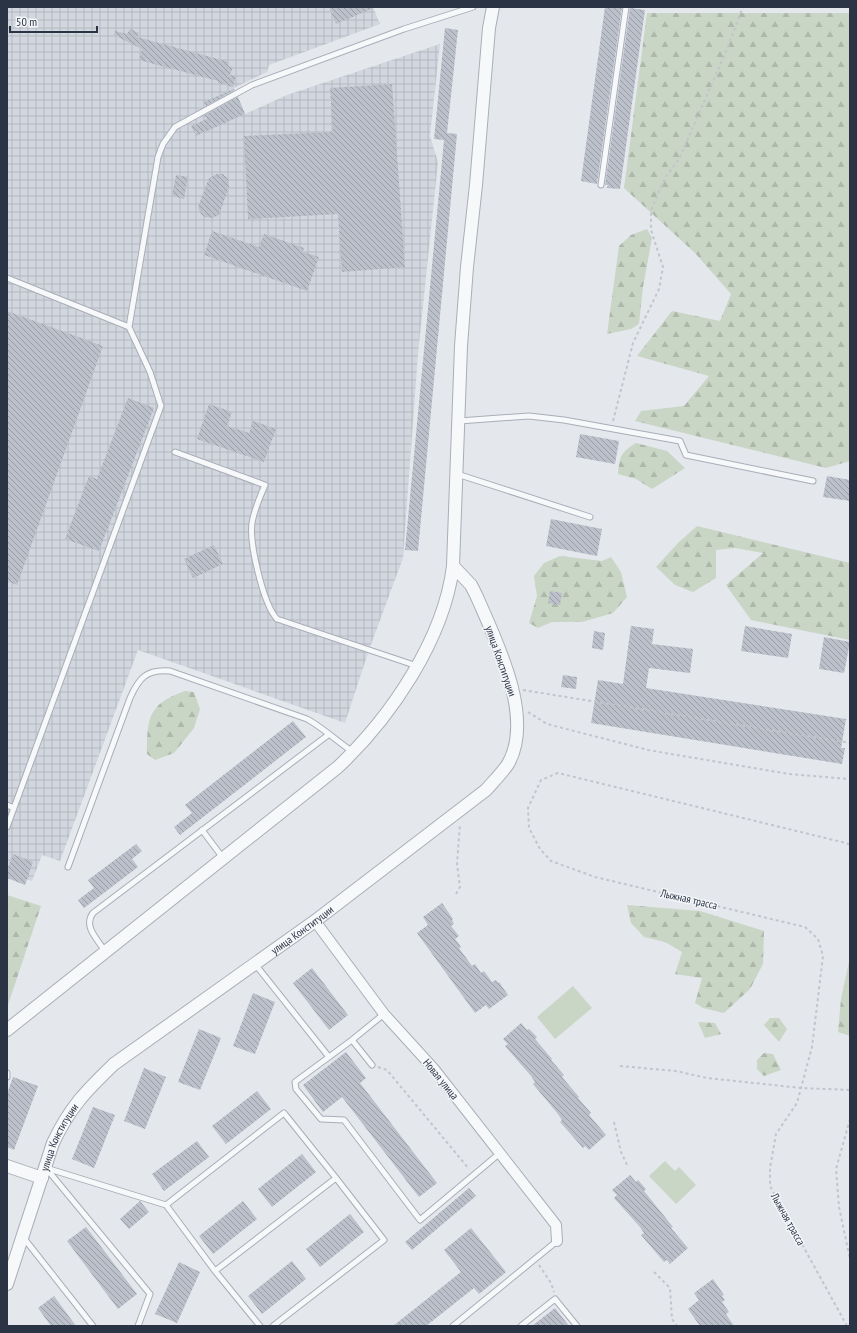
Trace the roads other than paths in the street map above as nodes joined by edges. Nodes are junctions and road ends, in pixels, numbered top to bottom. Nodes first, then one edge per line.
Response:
1 (473, 7) edge
2 (493, 7) edge
3 (626, 7) edge
4 (601, 185) dead end
5 (7, 278) edge
6 (129, 327) junction
7 (457, 422) junction
8 (175, 452) dead end
9 (456, 474) junction
10 (813, 480) dead end
11 (590, 517) dead end
12 (453, 566) junction
13 (417, 666) junction
14 (328, 735) junction
15 (353, 752) junction
16 (7, 805) edge
17 (14, 808) junction
18 (7, 827) edge
19 (202, 830) junction
20 (224, 858) junction
21 (68, 868) dead end
22 (315, 921) junction
23 (106, 952) junction
24 (254, 963) junction
25 (384, 1014) junction
26 (7, 1030) edge
27 (352, 1040) junction
28 (329, 1057) junction
29 (372, 1065) road end
30 (7, 1073) edge
31 (7, 1077) edge
32 (500, 1153) junction
33 (7, 1166) edge
34 (44, 1173) junction
35 (336, 1178) junction
36 (166, 1205) junction
37 (23, 1237) junction
38 (557, 1241) joint
39 (10, 1265) edge
40 (215, 1271) junction
41 (7, 1284) edge
42 (92, 1326) edge
43 (138, 1326) edge
44 (260, 1326) edge
45 (273, 1326) edge
46 (454, 1326) edge
47 (521, 1326) edge
48 (577, 1326) edge

1 - 6 lane
2 - 7 street
3 - 4 lane
5 - 6 lane
6 - 17 lane
7 - 9 street
7 - 10 lane
8 - 13 lane
9 - 11 lane
9 - 12 street
12 - 13 street
12 - 22 street, улица Конституции
13 - 15 street
14 - 15 lane
14 - 19 lane
14 - 21 lane
15 - 20 street
16 - 17 lane
17 - 18 lane
19 - 20 lane
19 - 23 lane
20 - 23 street
22 - 24 street, улица Конституции
22 - 25 street, Новая улица
23 - 26 street
24 - 28 lane
24 - 34 street, улица Конституции
25 - 27 lane
25 - 32 street, Новая улица
27 - 28 lane
27 - 29 lane
28 - 32 lane
30 - 31 lane
32 - 38 street, Новая улица
33 - 34 street
34 - 36 lane
34 - 37 street, улица Конституции
34 - 43 lane
35 - 36 lane
35 - 40 lane
35 - 45 lane
36 - 40 lane
37 - 39 street, улица Конституции
37 - 42 lane
38 - 46 lane
39 - 41 street, улица Конституции
40 - 44 lane
47 - 48 lane

